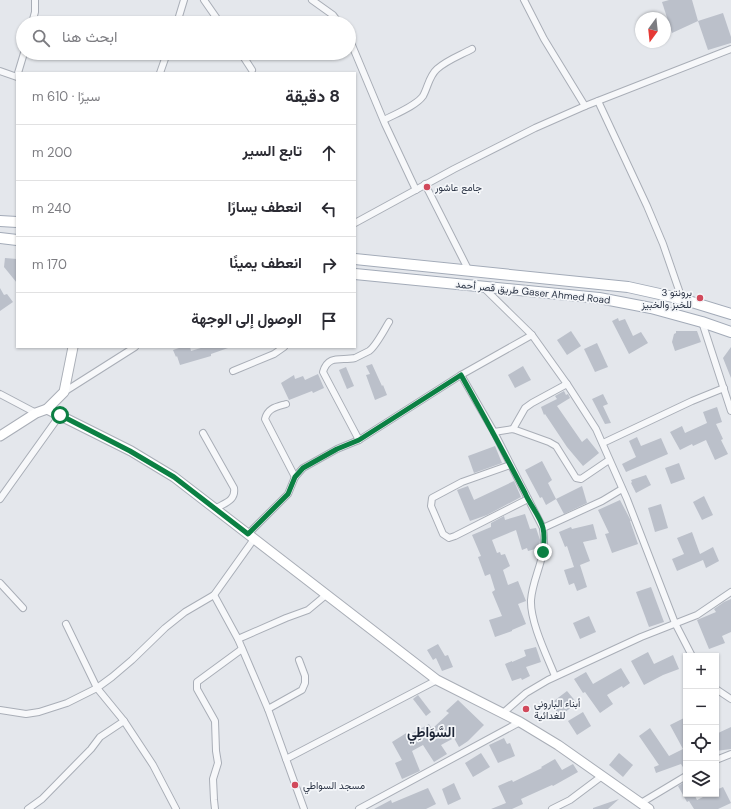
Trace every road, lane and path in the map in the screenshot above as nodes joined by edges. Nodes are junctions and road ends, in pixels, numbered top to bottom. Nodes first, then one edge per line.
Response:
1 (35, 0) edge
2 (184, 0) edge
3 (204, 0) edge
4 (312, 0) edge
5 (524, 0) edge
6 (34, 16) edge
7 (179, 16) edge
8 (215, 16) edge
9 (334, 16) edge
10 (472, 49) dead end
11 (731, 49) edge
12 (356, 54) edge
13 (22, 60) edge
14 (165, 60) edge
15 (246, 60) edge
16 (252, 70) dead end
17 (0, 72) edge
18 (18, 72) edge
19 (160, 72) edge
20 (16, 77) edge
21 (598, 101) junction
22 (585, 106) junction
23 (384, 120) junction
24 (425, 184) junction
25 (416, 190) junction
26 (0, 221) edge
27 (16, 222) edge
28 (356, 222) edge
29 (0, 238) edge
30 (16, 240) edge
31 (356, 258) edge
32 (469, 271) junction
33 (356, 274) edge
34 (483, 286) junction
35 (682, 299) junction
36 (731, 314) edge
37 (389, 322) dead end
38 (702, 322) junction
39 (731, 332) edge
40 (532, 335) junction
41 (73, 348) edge
42 (133, 348) edge
43 (283, 348) edge
44 (234, 371) dead end
45 (461, 375) junction
46 (567, 384) junction
47 (724, 388) junction
48 (64, 392) junction
49 (0, 394) edge
50 (286, 404) dead end
51 (47, 408) junction
52 (731, 411) edge
53 (36, 413) junction
54 (60, 415) junction
55 (513, 429) junction
56 (494, 432) junction
57 (204, 433) dead end
58 (0, 436) edge
59 (359, 440) junction
60 (602, 443) junction
61 (609, 460) junction
62 (510, 465) junction
63 (295, 477) junction
64 (622, 489) junction
65 (0, 499) edge
66 (528, 500) junction
67 (215, 509) junction
68 (543, 528) junction
69 (251, 537) junction
70 (0, 583) edge
71 (731, 592) edge
72 (214, 594) junction
73 (326, 595) junction
74 (23, 608) dead end
75 (675, 623) junction
76 (66, 624) dead end
77 (238, 639) junction
78 (242, 649) junction
79 (690, 653) edge
80 (299, 660) dead end
81 (555, 676) junction
82 (437, 680) junction
83 (97, 688) junction
84 (719, 691) edge
85 (731, 700) edge
86 (268, 709) junction
87 (0, 710) edge
88 (503, 713) junction
89 (124, 721) junction
90 (520, 722) junction
91 (731, 754) edge
92 (286, 759) junction
93 (719, 759) edge
94 (602, 776) junction
95 (683, 778) edge
96 (641, 803) junction
97 (28, 809) edge
98 (176, 809) edge
99 (215, 809) edge
100 (304, 809) edge
101 (359, 809) edge
102 (552, 809) edge
103 (649, 809) edge

1 - 6 street
2 - 7 street
3 - 8 street
4 - 9 street
5 - 22 street
10 - 23 street
11 - 21 street
12 - 23 street
13 - 18 street
14 - 19 street
15 - 16 street
17 - 20 street
21 - 22 street
21 - 35 street
22 - 24 street
23 - 25 street
24 - 25 street
24 - 32 street
25 - 28 street
26 - 27 main road
29 - 30 main road
31 - 32 main road, طريق قصر أحمد Gaser Ahmed Road
32 - 35 main road, طريق قصر أحمد Gaser Ahmed Road
33 - 34 main road, طريق قصر أحمد Gaser Ahmed Road
34 - 38 main road, طريق قصر أحمد Gaser Ahmed Road
34 - 40 street
35 - 36 main road, طريق قصر أحمد Gaser Ahmed Road
37 - 59 street
38 - 39 main road, طريق قصر أحمد Gaser Ahmed Road
38 - 47 street
40 - 45 street
40 - 46 street
41 - 48 street
42 - 48 street
43 - 44 street
45 - 56 street
45 - 59 street
46 - 55 street
46 - 60 street
47 - 52 street
47 - 60 street
48 - 51 street
49 - 53 street
50 - 63 street
51 - 53 street
51 - 54 street
53 - 58 street
54 - 65 street
54 - 67 street
55 - 56 street
55 - 61 street
56 - 62 street
57 - 67 street
59 - 63 street
60 - 61 street
61 - 64 street
62 - 66 street
62 - 66 street
63 - 69 street
64 - 68 street
64 - 75 street
66 - 68 street
67 - 69 street
68 - 81 street
69 - 72 street
69 - 73 street
70 - 74 street
71 - 75 street
72 - 77 street
72 - 83 street
73 - 77 street
73 - 82 street
75 - 79 street
75 - 81 street
76 - 83 street
77 - 78 street
78 - 86 street
78 - 99 street
80 - 86 street
81 - 88 street
82 - 88 street
82 - 92 street
83 - 87 street
83 - 89 street
84 - 85 street
86 - 92 street
88 - 90 street
89 - 97 street
89 - 98 street
90 - 94 street
90 - 101 street
91 - 93 street
92 - 100 street
94 - 96 street
94 - 102 street
95 - 96 street
96 - 103 street

